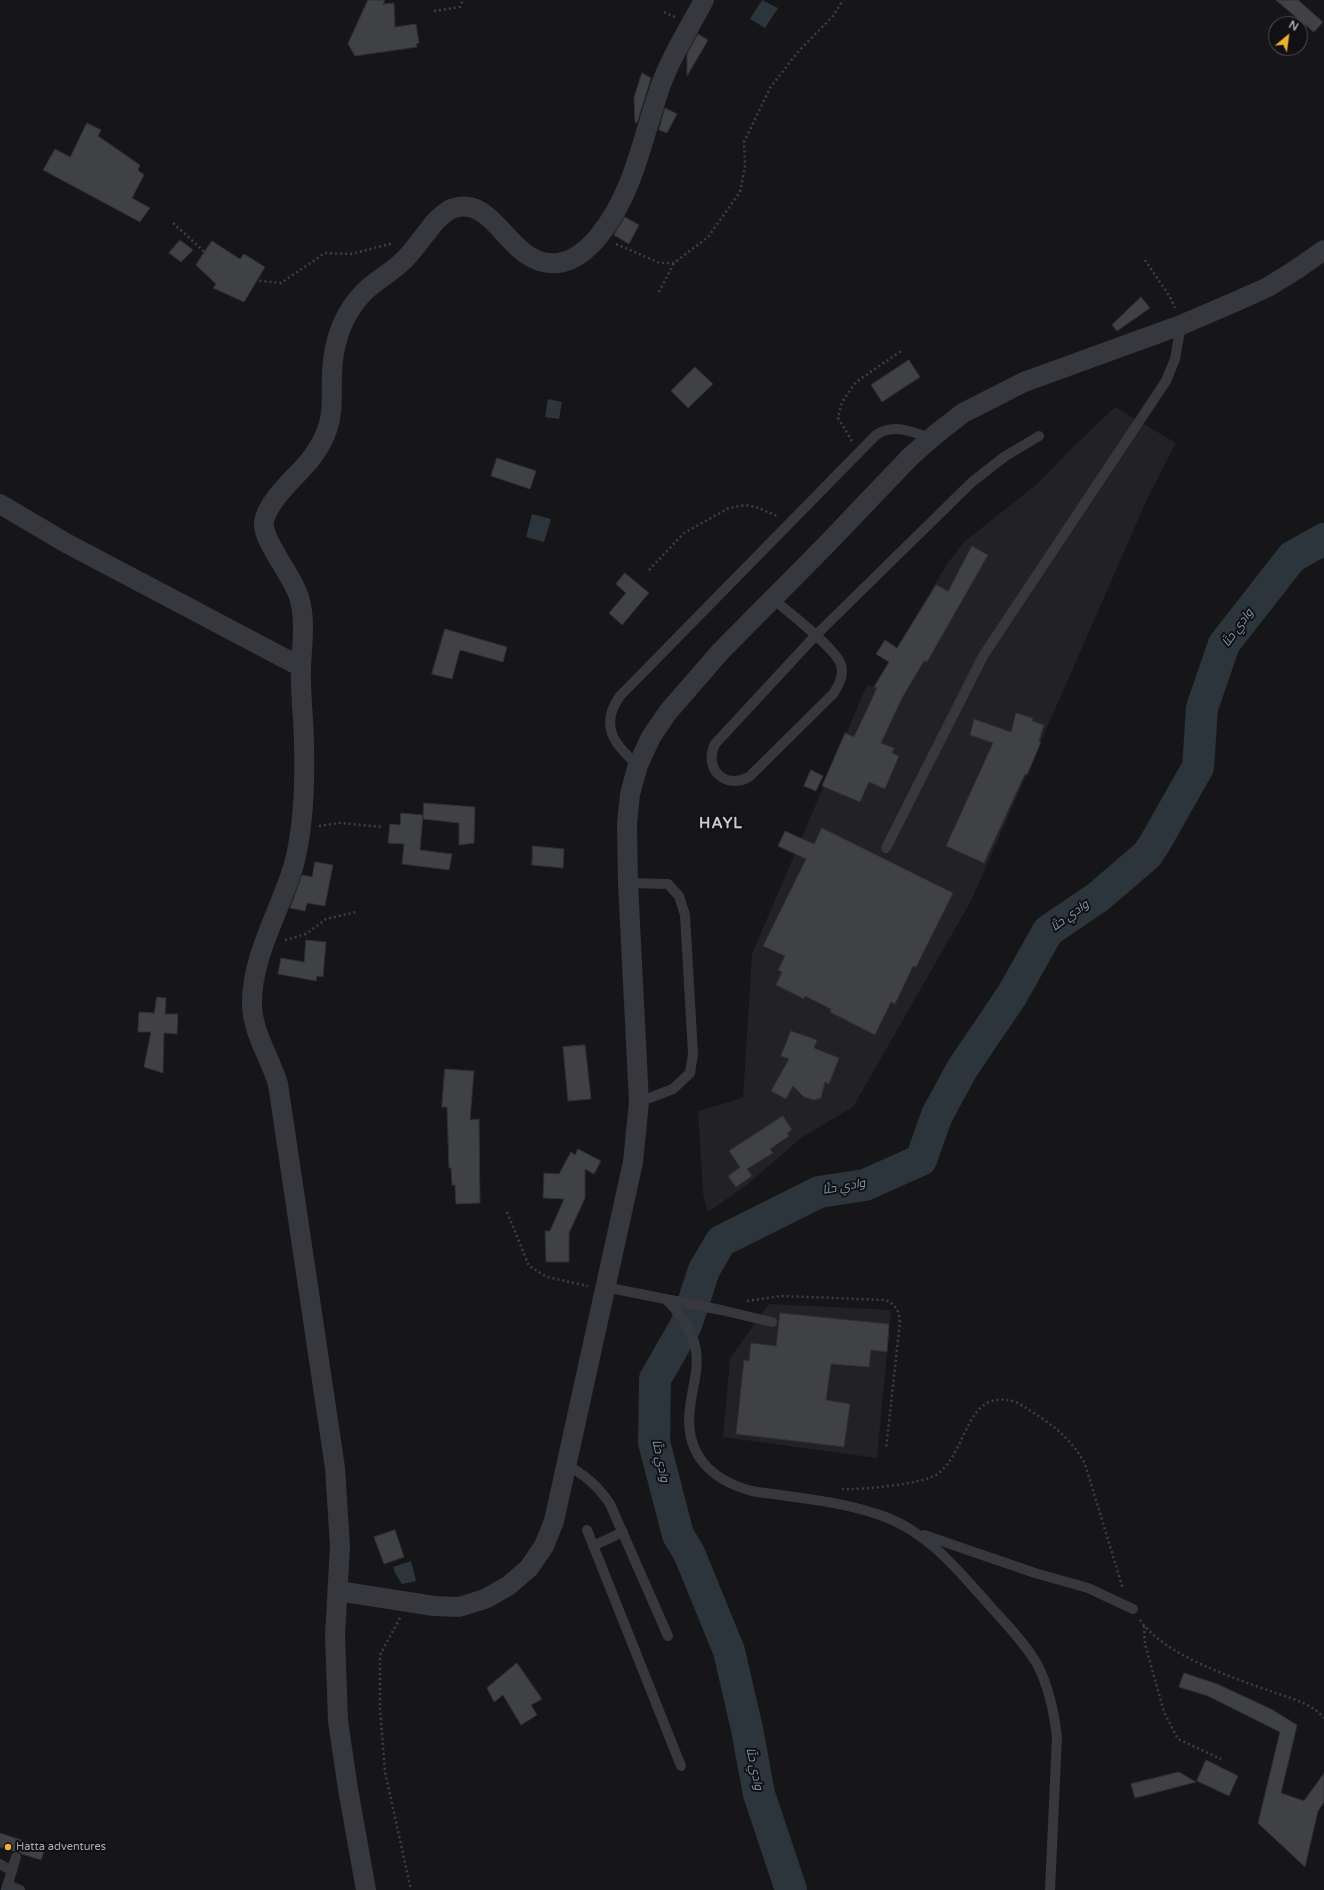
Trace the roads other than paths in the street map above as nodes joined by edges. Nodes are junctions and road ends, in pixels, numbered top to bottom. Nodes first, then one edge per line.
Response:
1 (704, 0) edge
2 (1324, 250) edge
3 (1181, 325) junction
4 (1039, 436) dead end
5 (931, 438) junction
6 (0, 504) edge
7 (774, 599) junction
8 (815, 636) junction
9 (301, 667) junction
10 (638, 765) junction
11 (886, 848) dead end
12 (628, 883) junction
13 (640, 1102) junction
14 (605, 1287) junction
15 (666, 1299) junction
16 (772, 1322) dead end
17 (566, 1465) junction
18 (587, 1530) dead end
19 (623, 1532) junction
20 (914, 1532) junction
21 (593, 1546) junction
22 (338, 1591) junction
23 (1133, 1609) road end
24 (668, 1636) dead end
25 (681, 1766) dead end
26 (16, 1858) dead end
27 (0, 1864) edge
28 (12, 1871) junction
29 (6, 1888) edge
30 (20, 1890) edge
31 (366, 1890) edge
32 (1050, 1890) edge

1 - 9 street
2 - 3 street
3 - 5 street
3 - 11 lane
4 - 8 lane
5 - 7 street
5 - 10 lane
6 - 9 street
7 - 8 lane
7 - 10 street
8 - 8 lane
9 - 22 street
10 - 12 street
12 - 13 street
12 - 13 lane
13 - 14 street
14 - 15 lane
14 - 17 street
15 - 16 lane
15 - 20 lane
17 - 19 lane
17 - 22 street
18 - 21 lane
19 - 21 lane
19 - 24 lane
20 - 23 lane
20 - 32 lane
21 - 25 lane
22 - 31 street
26 - 28 lane
27 - 28 lane
28 - 29 lane
29 - 30 lane

